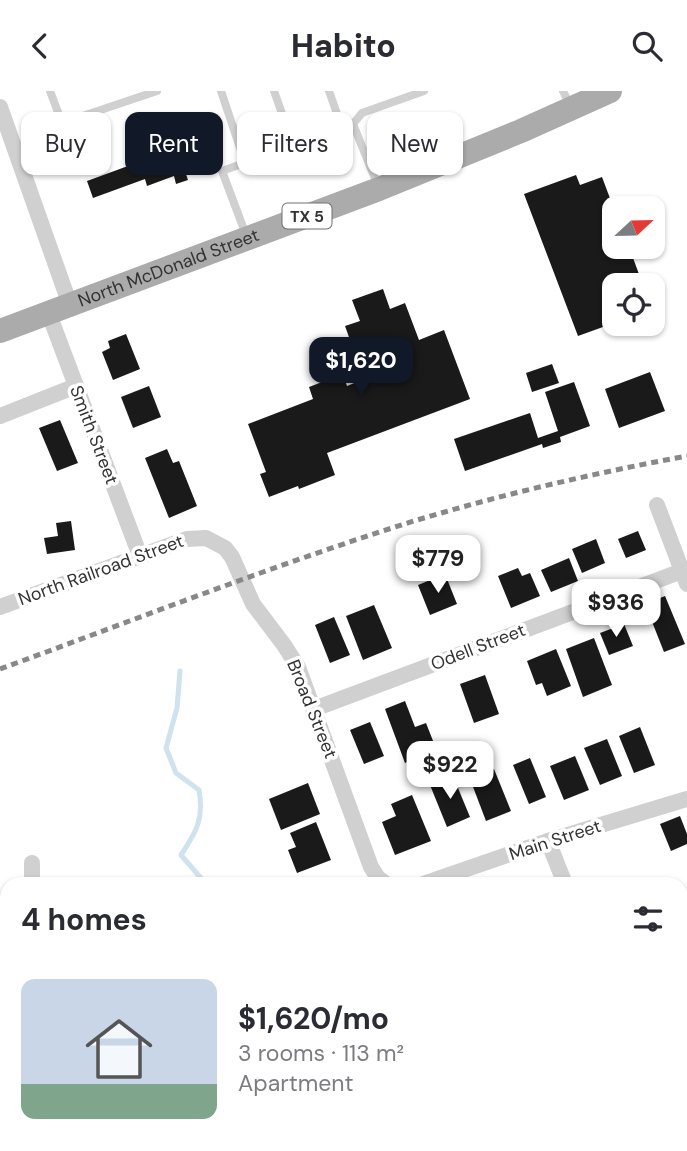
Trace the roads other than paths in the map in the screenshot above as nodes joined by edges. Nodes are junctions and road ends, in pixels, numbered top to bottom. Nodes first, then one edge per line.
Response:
1 (50, 91) edge
2 (157, 91) edge
3 (221, 91) edge
4 (274, 91) edge
5 (329, 91) edge
6 (424, 91) edge
7 (610, 91) edge
8 (568, 100) edge
9 (0, 107) edge
10 (281, 112) edge
11 (336, 112) edge
12 (353, 124) joint
13 (237, 139) edge
14 (237, 166) edge
15 (379, 189) junction
16 (247, 239) junction
17 (59, 309) junction
18 (0, 331) edge
19 (76, 386) junction
20 (0, 416) edge
21 (657, 505) dead end
22 (140, 556) junction
23 (234, 562) joint
24 (685, 577) edge
25 (0, 607) edge
26 (314, 709) junction
27 (687, 799) edge
28 (548, 841) junction
29 (32, 863) dead end
30 (33, 877) edge
31 (377, 877) edge
32 (443, 877) edge
33 (562, 877) edge

1 - 2 lane
3 - 13 lane
4 - 10 lane
5 - 11 lane
6 - 12 lane
7 - 8 main road, North McDonald Street / TX 5
8 - 15 main road, North McDonald Street / TX 5
9 - 17 street, Smith Street
12 - 15 lane
14 - 16 lane
15 - 16 main road, North McDonald Street / TX 5
16 - 17 main road, North McDonald Street / TX 5
17 - 18 main road, North McDonald Street / TX 5
17 - 19 street, Smith Street
19 - 20 street
19 - 22 street, Smith Street
21 - 24 street
22 - 23 street, North Railroad Street
22 - 25 street, North Railroad Street
23 - 26 street, Broad Street
24 - 26 street, Odell Street
26 - 31 street, Broad Street
27 - 28 street, Main Street
28 - 32 street, Main Street
28 - 33 street
29 - 30 street

